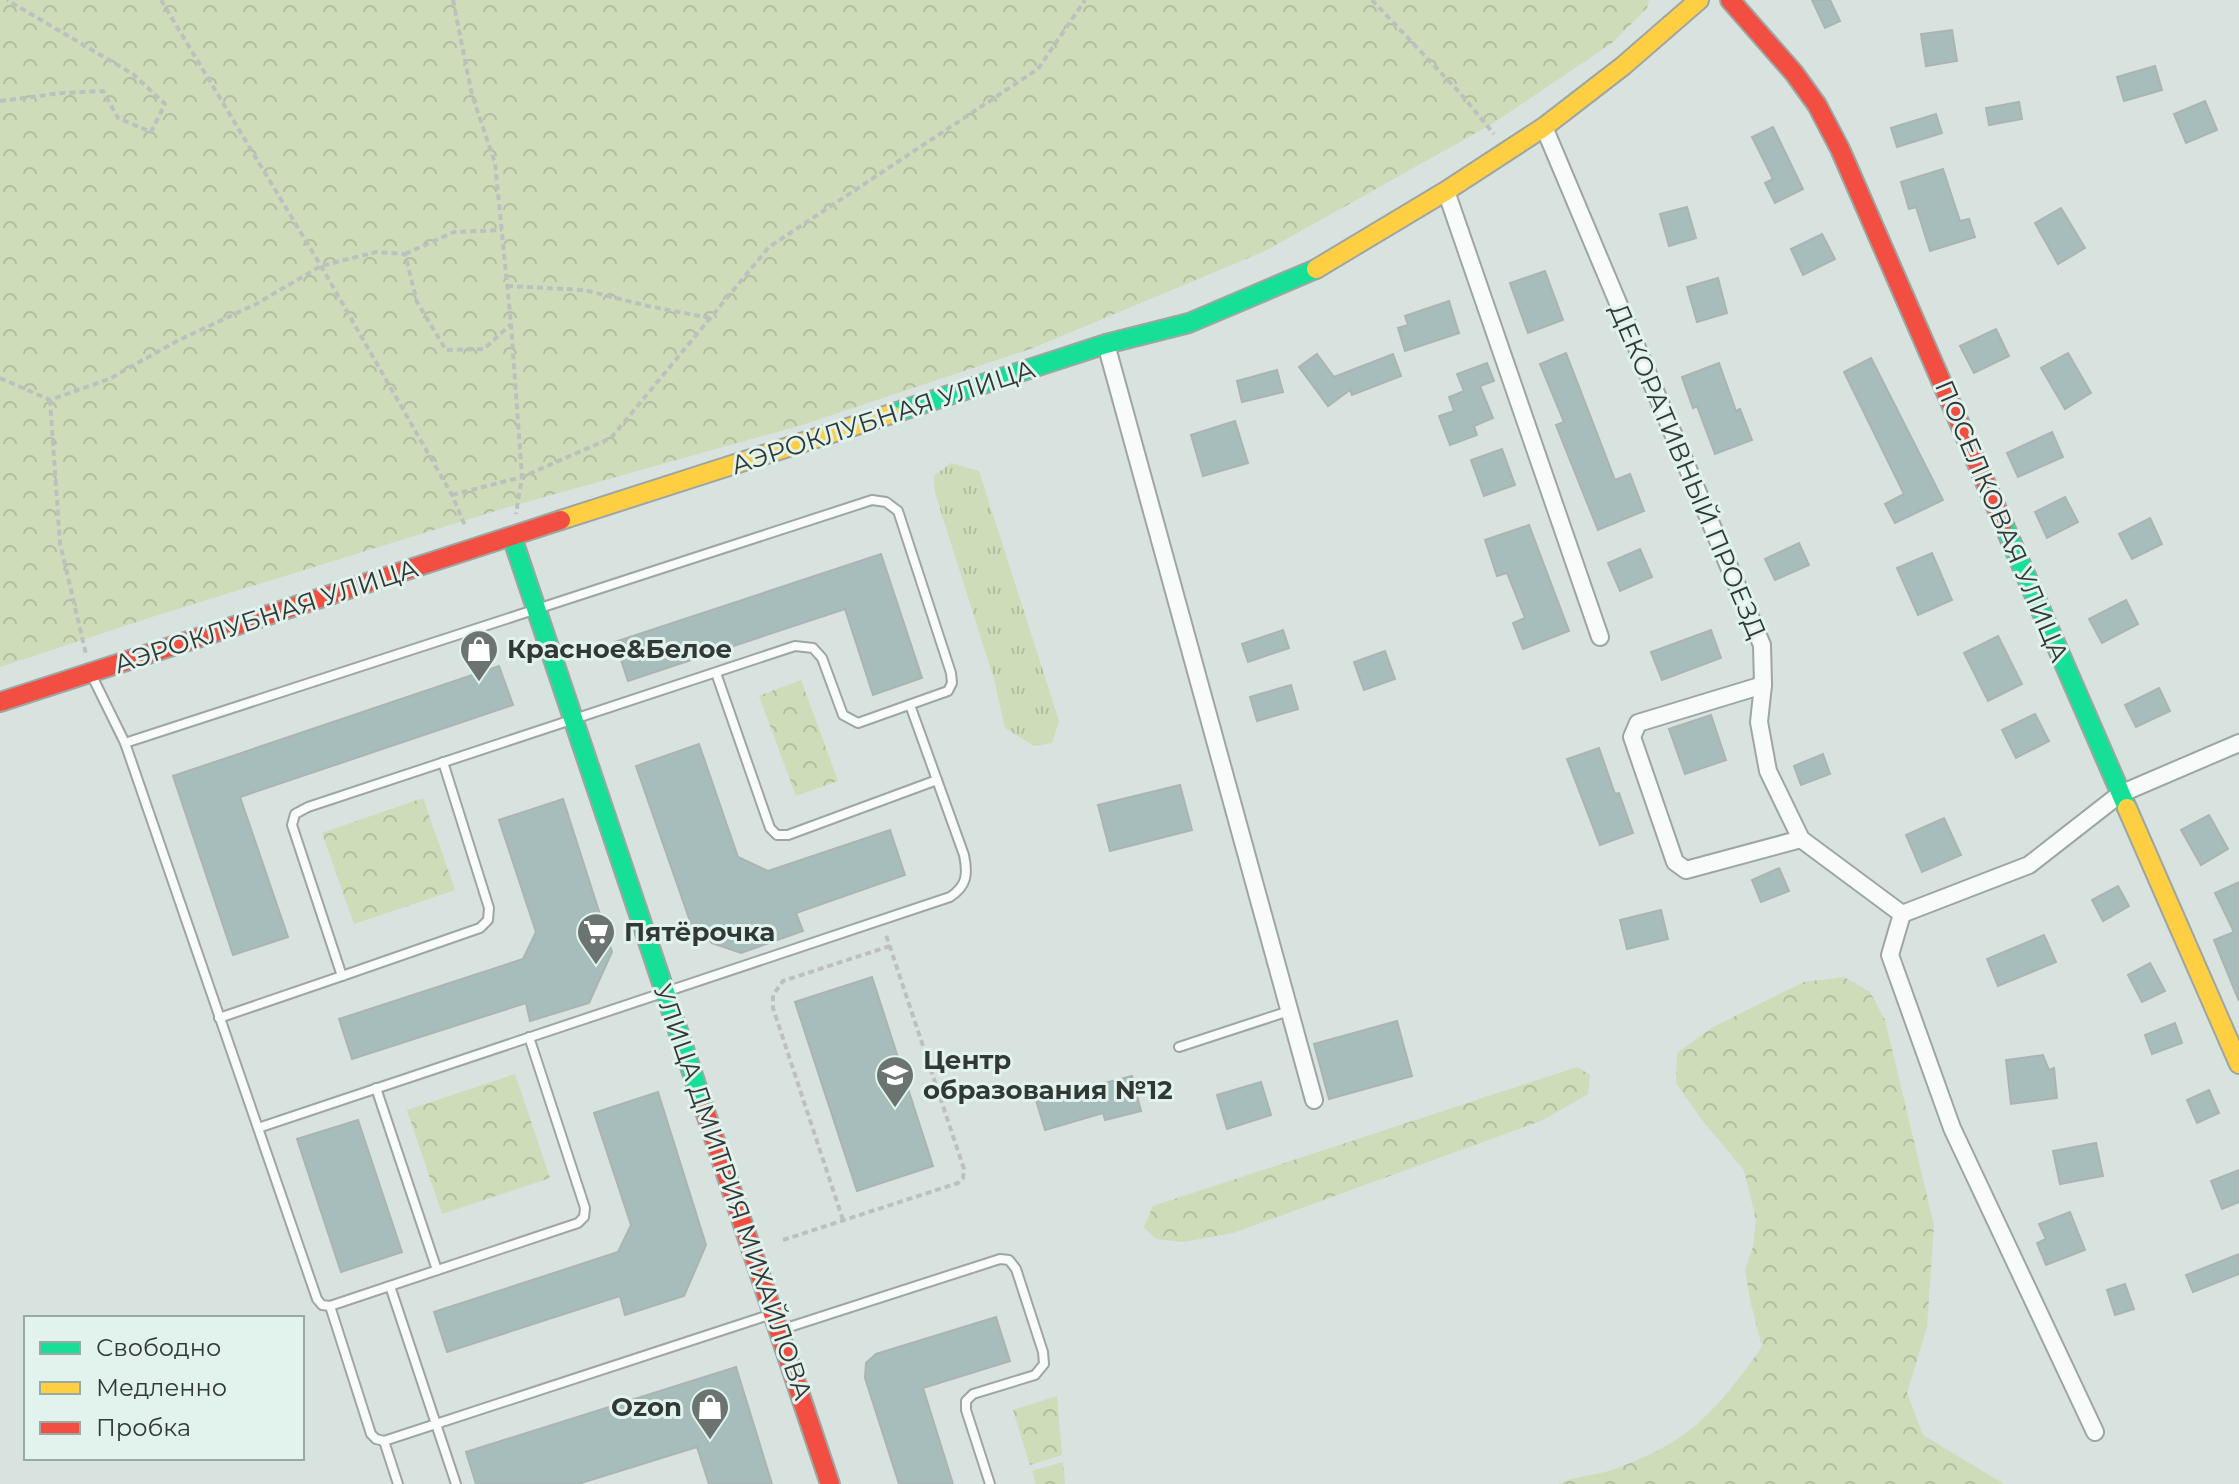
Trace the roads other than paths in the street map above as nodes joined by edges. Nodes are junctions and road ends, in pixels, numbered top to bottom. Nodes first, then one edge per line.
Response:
1 (1699, 0) edge
2 (1730, 0) edge
3 (1544, 127) junction
4 (1446, 191) junction
5 (1106, 344) junction
6 (512, 537) junction
7 (537, 609) junction
8 (1600, 637) dead end
9 (90, 672) junction
10 (716, 673) junction
11 (1763, 685) junction
12 (0, 702) edge
13 (910, 705) junction
14 (574, 719) junction
15 (125, 743) junction
16 (2239, 743) edge
17 (443, 762) junction
18 (937, 780) junction
19 (2120, 794) junction
20 (1801, 839) junction
21 (1902, 914) junction
22 (342, 976) junction
23 (665, 992) junction
24 (1289, 1011) junction
25 (219, 1018) junction
26 (529, 1037) junction
27 (1179, 1047) dead end
28 (2239, 1064) edge
29 (376, 1088) junction
30 (1314, 1100) dead end
31 (258, 1128) junction
32 (437, 1270) junction
33 (390, 1286) junction
34 (330, 1306) junction
35 (776, 1322) junction
36 (436, 1424) junction
37 (2095, 1432) dead end
38 (384, 1441) junction
39 (398, 1484) edge
40 (456, 1484) edge
41 (830, 1484) edge
42 (990, 1484) edge

1 - 3 street, АЭРОКЛУБНАЯ УЛИЦА
2 - 19 street, ПОСЕЛКОВАЯ УЛИЦА
3 - 4 street, АЭРОКЛУБНАЯ УЛИЦА
3 - 11 street, ДЕКОРАТИВНЫЙ ПРОЕЗД
4 - 5 street, АЭРОКЛУБНАЯ УЛИЦА
4 - 8 street
5 - 6 street, АЭРОКЛУБНАЯ УЛИЦА
5 - 24 street
6 - 7 street, УЛИЦА ДМИТРИЯ МИХАЙЛОВА
6 - 9 street, АЭРОКЛУБНАЯ УЛИЦА
7 - 13 lane
7 - 14 street, УЛИЦА ДМИТРИЯ МИХАЙЛОВА
7 - 15 lane
9 - 12 street, АЭРОКЛУБНАЯ УЛИЦА
9 - 15 lane
10 - 13 lane
10 - 14 lane
10 - 18 lane
11 - 20 street, ДЕКОРАТИВНЫЙ ПРОЕЗД
11 - 20 street
13 - 18 lane
14 - 17 lane
14 - 23 street, УЛИЦА ДМИТРИЯ МИХАЙЛОВА
15 - 25 lane
16 - 19 street
17 - 22 lane
17 - 22 lane
18 - 23 lane
19 - 21 street
19 - 28 street, ПОСЕЛКОВАЯ УЛИЦА
20 - 21 street, ДЕКОРАТИВНЫЙ ПРОЕЗД
21 - 37 street
22 - 25 lane
23 - 26 lane
23 - 35 street, УЛИЦА ДМИТРИЯ МИХАЙЛОВА
24 - 27 lane
24 - 30 street
25 - 31 lane
26 - 29 lane
26 - 32 lane
29 - 31 lane
29 - 32 lane
31 - 34 lane
32 - 33 lane
33 - 34 lane
33 - 36 lane
34 - 38 lane
35 - 36 lane
35 - 41 street, УЛИЦА ДМИТРИЯ МИХАЙЛОВА
35 - 42 lane
36 - 38 lane
36 - 40 lane
38 - 39 lane

